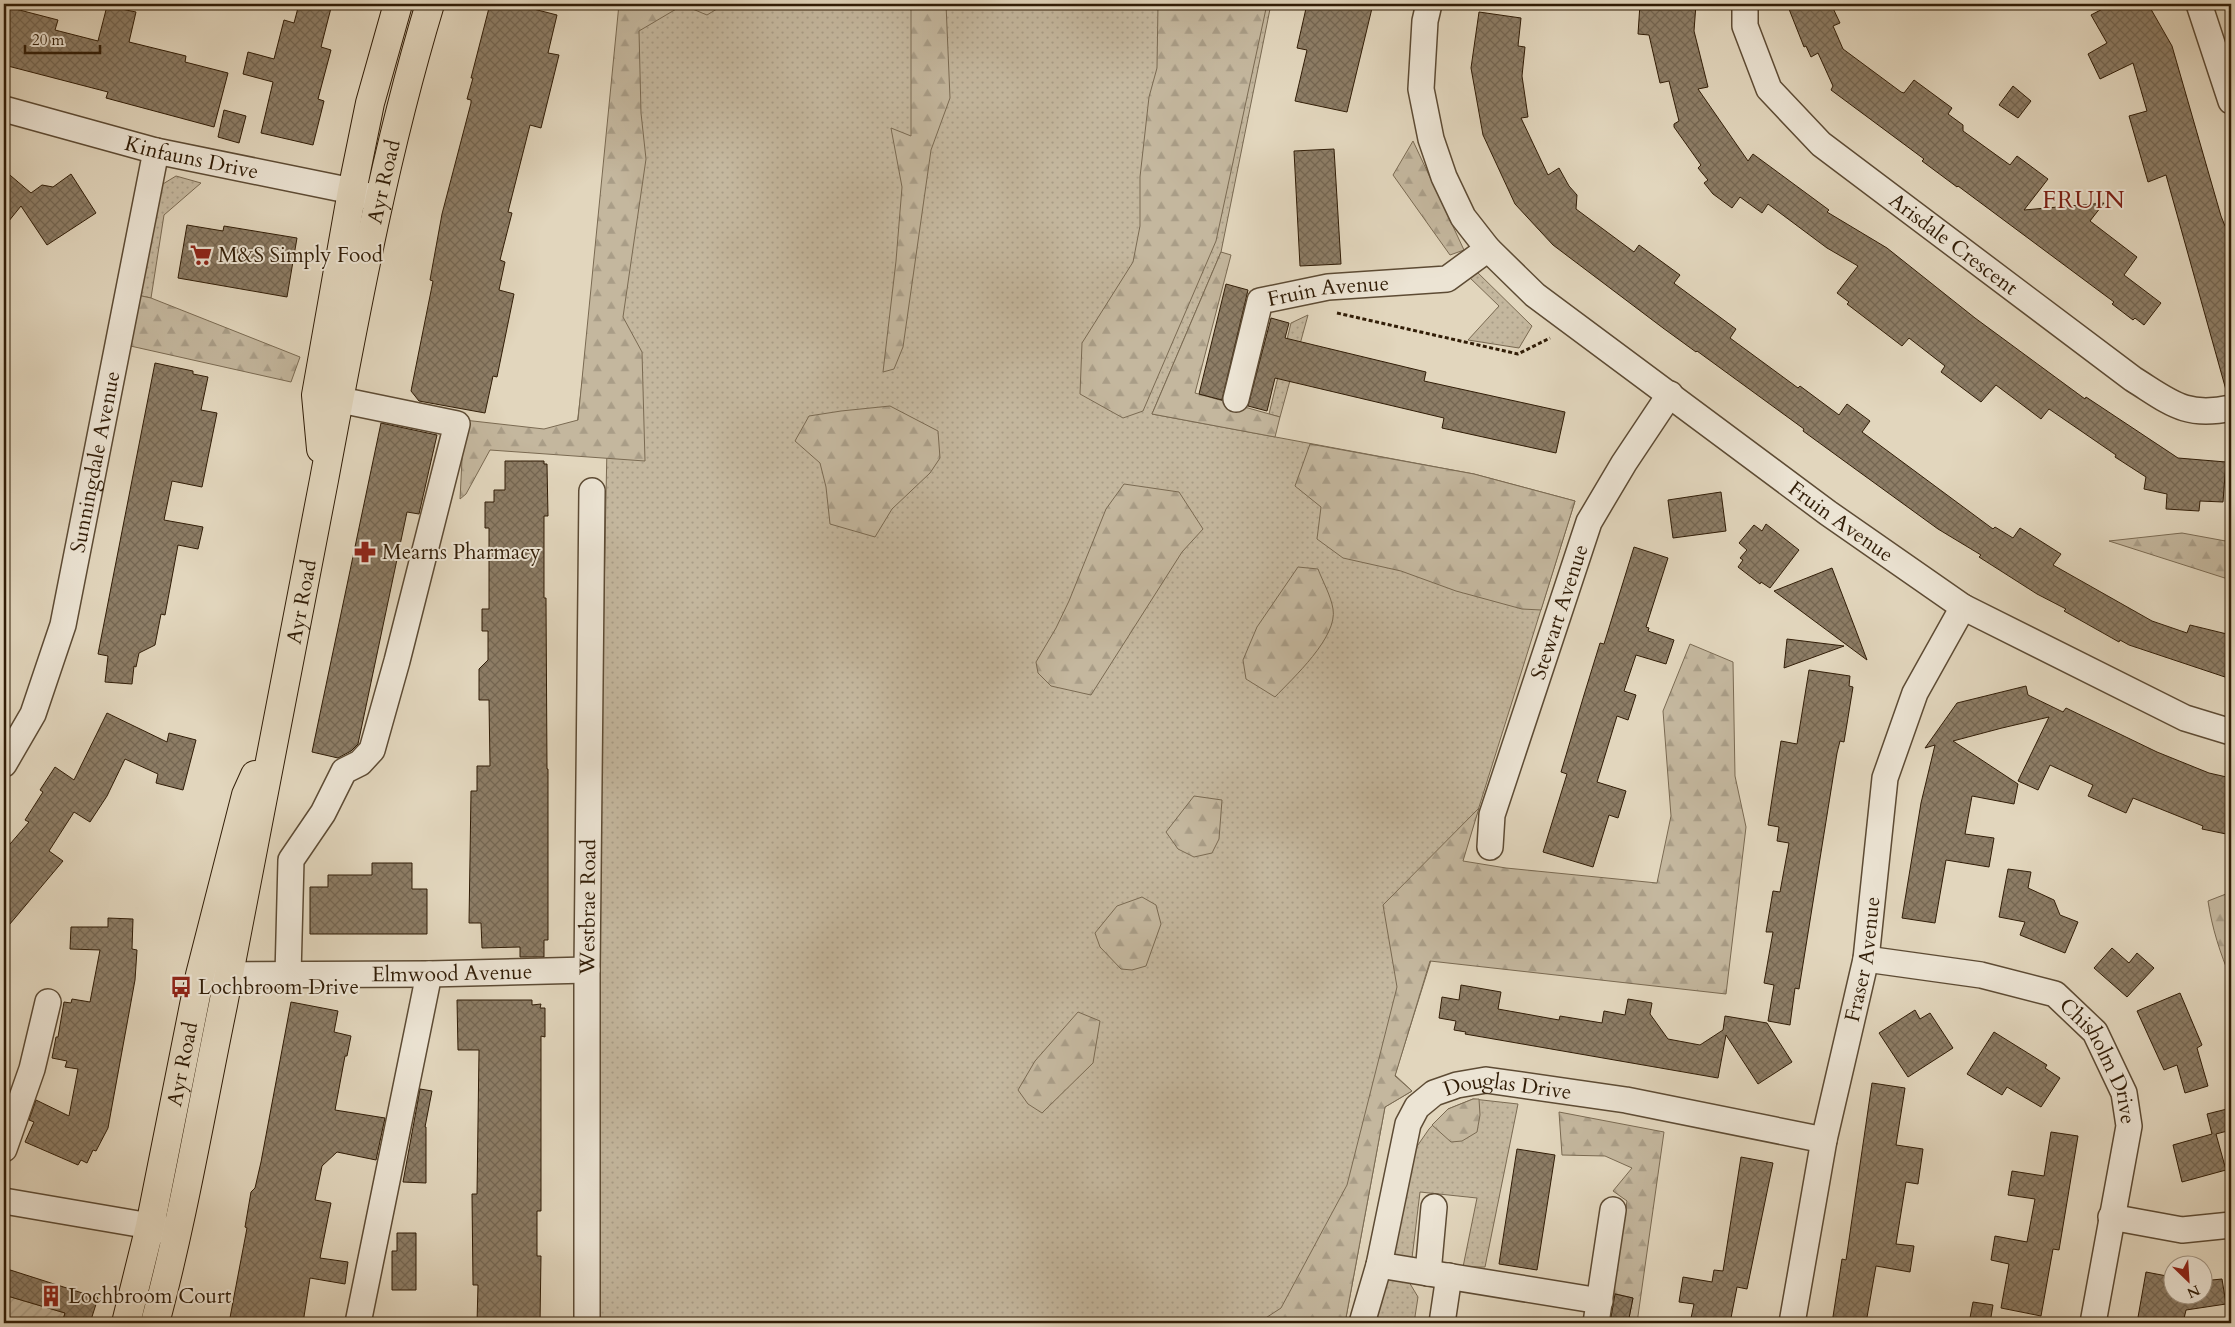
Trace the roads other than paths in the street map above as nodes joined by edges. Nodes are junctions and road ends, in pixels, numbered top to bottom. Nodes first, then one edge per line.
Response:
1 (398, 4) edge
2 (430, 4) edge
3 (1429, 4) edge
4 (1745, 4) edge
5 (2199, 4) edge
6 (2230, 88) edge
7 (4, 109) edge
8 (156, 151) junction
9 (352, 191) junction
10 (380, 200) junction
11 (1488, 249) junction
12 (1670, 394) junction
13 (327, 397) junction
14 (1236, 399) dead end
15 (2231, 408) edge
16 (592, 491) dead end
17 (1963, 607) junction
18 (279, 723) junction
19 (2231, 732) edge
20 (4, 764) edge
21 (1490, 847) dead end
22 (1866, 959) junction
23 (587, 970) junction
24 (429, 974) junction
25 (200, 975) junction
26 (229, 975) junction
27 (288, 975) junction
28 (48, 1002) dead end
29 (1824, 1140) junction
30 (4, 1149) edge
31 (4, 1201) edge
32 (1434, 1207) dead end
33 (1613, 1210) dead end
34 (2111, 1217) junction
35 (2231, 1225) edge
36 (150, 1226) junction
37 (176, 1234) junction
38 (1379, 1265) junction
39 (1438, 1274) junction
40 (1598, 1312) edge
41 (126, 1323) edge
42 (155, 1323) edge
43 (358, 1323) edge
44 (587, 1323) edge
45 (1362, 1323) edge
46 (1442, 1323) edge
47 (1792, 1323) edge
48 (2093, 1323) edge

1 - 9 main road, Ayr Road
2 - 10 main road, Ayr Road
3 - 11 street, Fruin Avenue
4 - 15 street, Arisdale Crescent
5 - 6 street
7 - 8 street, Kinfauns Drive
8 - 9 street, Kinfauns Drive
8 - 20 street, Sunningdale Avenue
9 - 10 street, Kinfauns Drive
9 - 13 main road, Ayr Road
10 - 13 main road, Ayr Road
11 - 12 street, Fruin Avenue
11 - 14 street, Fruin Avenue
12 - 17 street, Fruin Avenue
12 - 21 street, Stewart Avenue
13 - 18 main road, Ayr Road
13 - 27 street
16 - 23 street, Westbrae Road
17 - 19 street, Fruin Avenue
17 - 22 street, Fraser Avenue
18 - 25 main road, Ayr Road
18 - 26 main road, Ayr Road
22 - 29 street, Fraser Avenue
22 - 34 street, Chisholm Drive
23 - 24 street, Elmwood Avenue
23 - 44 street, Westbrae Road
24 - 27 street, Elmwood Avenue
24 - 43 street
25 - 26 street, Elmwood Avenue
25 - 36 main road, Ayr Road
26 - 27 street, Elmwood Avenue
26 - 37 main road, Ayr Road
28 - 30 street
29 - 38 street, Douglas Drive
29 - 47 street, Fraser Avenue
31 - 36 street
32 - 39 street
33 - 40 street
34 - 35 street
34 - 48 street, Chisholm Drive
36 - 37 street
36 - 41 main road, Ayr Road
37 - 42 main road, Ayr Road
38 - 39 street
38 - 45 street, Douglas Drive
39 - 40 street
39 - 46 street

